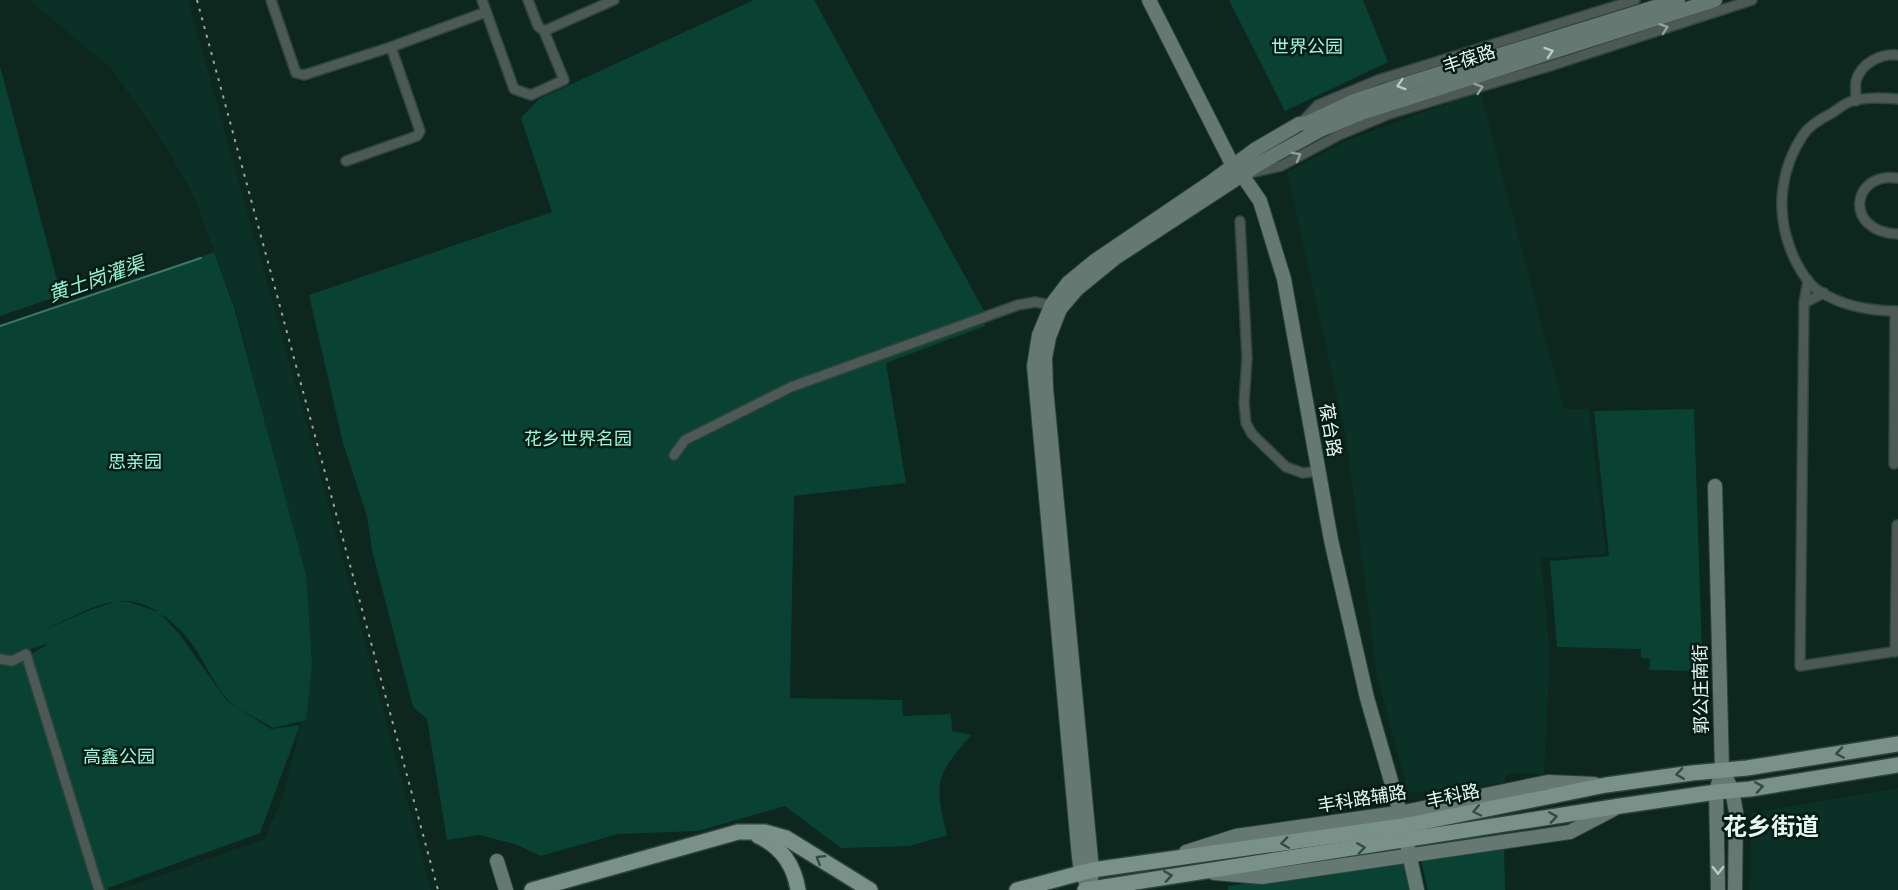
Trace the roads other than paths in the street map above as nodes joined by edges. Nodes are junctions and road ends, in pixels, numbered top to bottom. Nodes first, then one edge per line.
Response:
1 (271, 0) edge
2 (482, 0) edge
3 (528, 0) edge
4 (614, 0) edge
5 (1149, 0) edge
6 (1160, 0) edge
7 (1635, 0) edge
8 (1678, 0) edge
9 (1715, 0) edge
10 (1752, 0) edge
11 (486, 12) junction
12 (544, 31) junction
13 (391, 47) junction
14 (1898, 55) edge
15 (1898, 99) edge
16 (1856, 101) junction
17 (1299, 124) junction
18 (346, 161) dead end
19 (1238, 168) junction
20 (1898, 178) edge
21 (1240, 221) dead end
22 (1898, 234) edge
23 (1808, 279) junction
24 (1824, 293) junction
25 (1804, 303) junction
26 (1056, 307) junction
27 (1897, 311) edge
28 (674, 455) dead end
29 (1894, 464) dead end
30 (1319, 471) junction
31 (1715, 486) dead end
32 (1897, 525) edge
33 (1896, 652) edge
34 (0, 659) edge
35 (1898, 744) edge
36 (1898, 765) edge
37 (1722, 770) junction
38 (1732, 790) junction
39 (1716, 792) junction
40 (738, 832) junction
41 (1405, 834) junction
42 (497, 861) dead end
43 (1086, 871) junction
44 (99, 890) edge
45 (506, 890) edge
46 (532, 890) edge
47 (798, 890) edge
48 (870, 890) edge
49 (1017, 890) edge
50 (1088, 890) edge
51 (1417, 890) edge
52 (1718, 890) edge
53 (1735, 890) edge

1 - 13 street
2 - 11 street
3 - 12 street
4 - 12 street
5 - 19 main road, 葆台路
6 - 19 main road, 葆台路
7 - 17 street
8 -> 17 main road, 丰葆路
19 -> 9 main road, 丰葆路
19 -> 10 street
11 - 12 street
11 - 13 street
13 - 18 street
14 - 16 street
15 - 16 street
16 - 23 street
17 - 19 main road, 丰葆路
19 - 26 main road
19 - 30 main road, 葆台路
20 - 22 street
21 - 30 street
23 - 24 street
23 - 25 street
24 - 25 street
24 - 27 street
25 - 33 street
26 - 28 street
26 - 43 main road
27 - 29 street
30 - 41 main road, 葆台路
31 - 37 main road, 郭公庄南街
32 - 33 street
34 - 44 street
35 -> 37 main road, 丰科路
38 -> 36 main road, 丰科路
37 - 38 main road
37 - 39 main road, 郭公庄南街
37 -> 41 main road, 丰科路
38 - 39 main road, 丰科路
38 - 53 main road
41 -> 39 main road, 丰科路
39 -> 52 main road, 郭公庄南街
40 - 46 main road
40 - 47 main road
48 -> 40 main road
41 -> 43 main road, 丰科路
50 -> 41 main road, 丰科路
41 - 51 main road, 葆台路
42 - 45 main road
43 - 49 main road, 丰科路
43 - 50 main road

